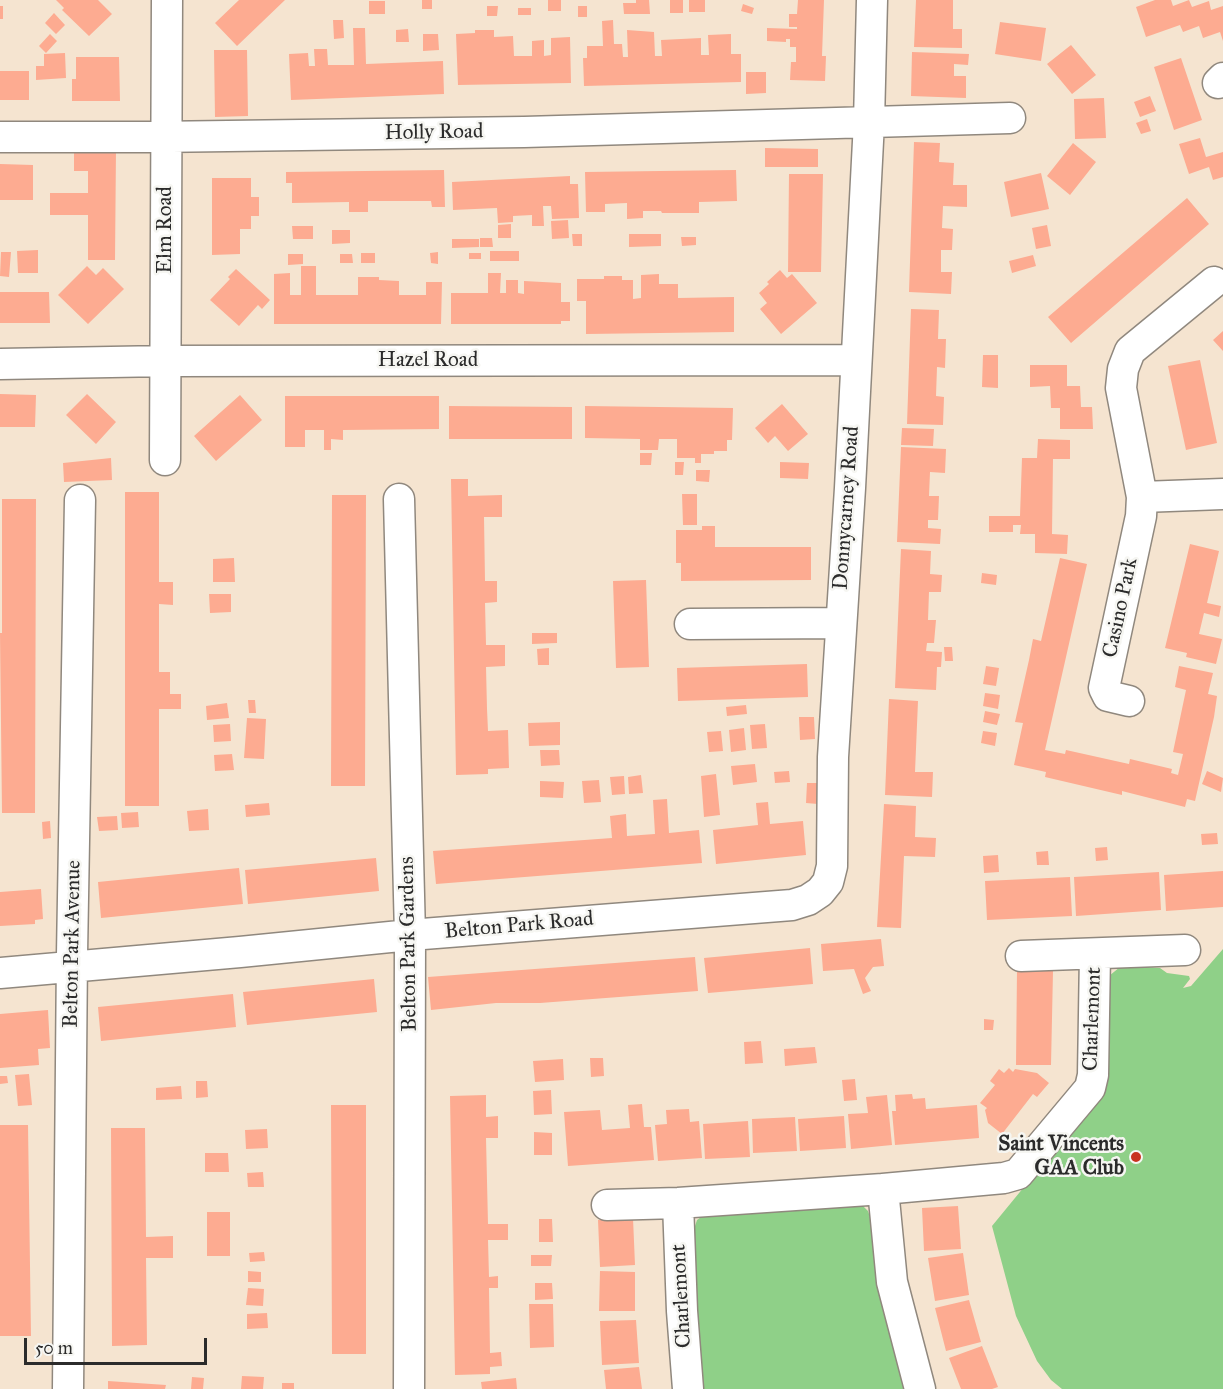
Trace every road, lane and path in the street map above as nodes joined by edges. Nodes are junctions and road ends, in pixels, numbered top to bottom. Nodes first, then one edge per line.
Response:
1 (167, 0) edge
2 (872, 0) edge
3 (1011, 118) dead end
4 (869, 122) junction
5 (0, 136) edge
6 (166, 137) junction
7 (1214, 282) dead end
8 (856, 360) junction
9 (165, 361) junction
10 (0, 364) edge
11 (165, 460) dead end
12 (1223, 494) edge
13 (1142, 497) junction
14 (399, 499) dead end
15 (80, 500) dead end
16 (840, 623) junction
17 (690, 624) dead end
18 (1129, 701) dead end
19 (820, 892) joint
20 (410, 935) junction
21 (1185, 950) dead end
22 (1095, 954) junction
23 (1022, 956) dead end
24 (72, 966) junction
25 (0, 973) edge
26 (883, 1189) junction
27 (678, 1203) junction
28 (607, 1204) dead end
29 (68, 1389) edge
30 (409, 1389) edge
31 (688, 1389) edge
32 (920, 1389) edge

1 - 6 street, Elm Road
2 - 4 street, Donnycarney Road
3 - 4 street
4 - 6 street, Holly Road
4 - 8 street, Donnycarney Road
5 - 6 street, Holly Road
6 - 9 street, Elm Road
7 - 13 street, Casino Park
8 - 9 street, Hazel Road
8 - 16 street, Donnycarney Road
9 - 10 street, Hazel Road
9 - 11 street, Elm Road
12 - 13 street
13 - 18 street, Casino Park
14 - 20 street, Belton Park Gardens
15 - 24 street, Belton Park Avenue
16 - 17 street
16 - 19 street, Donnycarney Road
19 - 20 street, Belton Park Road
20 - 24 street, Belton Park Road
20 - 30 street, Belton Park Gardens
21 - 22 street, Charlemont
22 - 23 street, Charlemont
22 - 26 street, Charlemont
24 - 25 street, Belton Park Road
24 - 29 street, Belton Park Avenue
26 - 27 street, Charlemont
26 - 32 street
27 - 28 street, Charlemont
27 - 31 street, Charlemont

